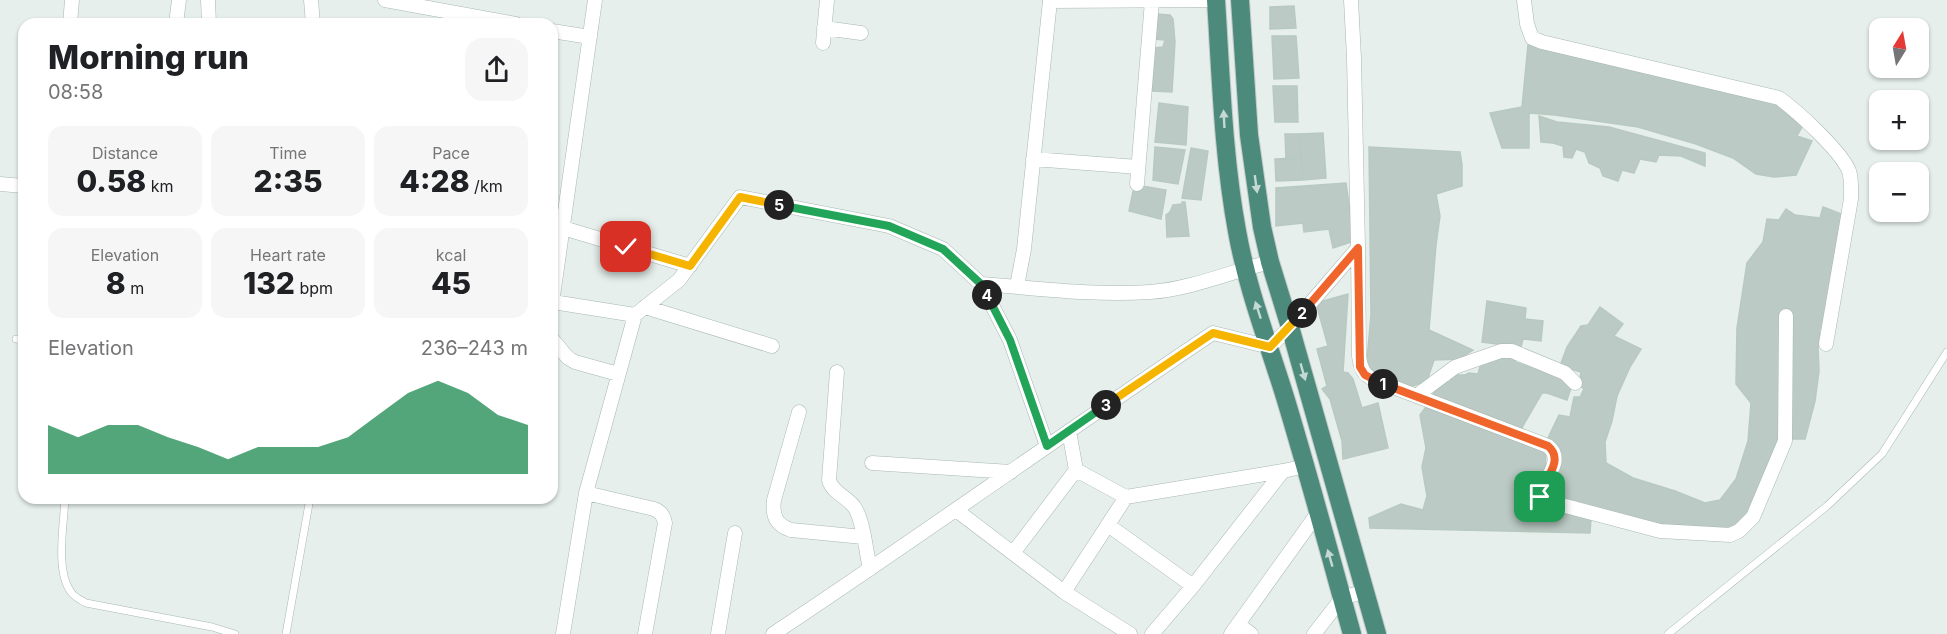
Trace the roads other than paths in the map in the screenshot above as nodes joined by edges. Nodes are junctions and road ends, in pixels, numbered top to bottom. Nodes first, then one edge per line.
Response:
1 (72, 0) edge
2 (179, 0) edge
3 (208, 0) edge
4 (311, 0) edge
5 (385, 0) edge
6 (595, 0) edge
7 (827, 0) edge
8 (1216, 0) edge
9 (1240, 0) edge
10 (1351, 0) edge
11 (1524, 0) edge
12 (1152, 1) edge
13 (70, 18) edge
14 (177, 18) edge
15 (209, 18) edge
16 (312, 18) edge
17 (483, 18) edge
18 (824, 28) junction
19 (558, 32) edge
20 (861, 33) dead end
21 (590, 38) junction
22 (823, 43) dead end
23 (1033, 159) junction
24 (1138, 167) junction
25 (1137, 183) dead end
26 (0, 184) edge
27 (18, 186) edge
28 (563, 228) junction
29 (1358, 248) junction
30 (558, 256) edge
31 (1270, 261) junction
32 (690, 266) junction
33 (1244, 268) junction
34 (981, 284) junction
35 (1017, 286) junction
36 (558, 303) edge
37 (640, 311) junction
38 (1786, 316) dead end
39 (1290, 327) junction
40 (1826, 344) dead end
41 (558, 346) edge
42 (772, 346) dead end
43 (1270, 347) junction
44 (1947, 352) edge
45 (837, 372) dead end
46 (618, 374) junction
47 (1575, 383) dead end
48 (1416, 396) junction
49 (799, 412) dead end
50 (1069, 430) junction
51 (1047, 446) junction
52 (872, 463) dead end
53 (1306, 466) junction
54 (1076, 471) junction
55 (1283, 471) junction
56 (1011, 472) junction
57 (586, 493) junction
58 (1126, 497) junction
59 (65, 504) edge
60 (309, 504) edge
61 (956, 510) junction
62 (1317, 514) junction
63 (1108, 525) junction
64 (735, 532) dead end
65 (863, 537) junction
66 (1013, 553) junction
67 (870, 569) junction
68 (1193, 586) junction
69 (1366, 591) junction
70 (1064, 592) junction
71 (1342, 598) junction
72 (1235, 629) edge
73 (235, 634) edge
74 (286, 634) edge
75 (563, 634) edge
76 (645, 634) edge
77 (718, 634) edge
78 (773, 634) edge
79 (1130, 634) edge
80 (1152, 634) edge
81 (1251, 634) edge
82 (1314, 634) edge
83 (1352, 634) edge
84 (1377, 634) edge
85 (1668, 634) edge

1 - 13 street
2 - 14 street
3 - 15 street
4 - 16 street
5 - 17 street
6 - 21 street
7 - 18 street
8 - 12 street
33 -> 8 highway
9 -> 31 highway
10 - 29 street
11 - 40 street
12 - 23 street
12 - 24 street
18 - 20 street
18 - 22 street
19 - 21 street
21 - 28 street
23 - 24 street
23 - 35 street
24 - 25 street
26 - 27 street
28 - 30 street
28 - 32 street
29 - 39 street
29 - 48 street
31 - 33 street
31 - 39 highway
32 - 34 street
32 - 37 street
33 - 35 street
43 -> 33 highway
34 - 35 street
34 - 51 street
36 - 37 street
37 - 42 street
37 - 46 street
38 - 48 street
39 - 43 street
39 -> 69 highway
41 - 46 street
43 - 50 street
43 - 53 highway
44 - 85 lane
45 - 65 street
46 - 57 street
47 - 48 street
49 - 65 street
50 - 51 street
50 - 54 street
51 - 56 street
52 - 56 street
53 - 55 street
53 - 62 highway
54 - 58 street
54 - 66 street
55 - 58 street
55 - 68 street
56 - 61 street
57 - 75 street
57 - 76 street
58 - 63 street
59 - 73 lane
60 - 74 lane
61 - 66 street
61 - 67 street
71 -> 62 highway
62 - 72 street
63 - 68 street
63 - 70 street
64 - 77 street
65 - 67 street
66 - 70 street
67 - 78 street
68 - 80 street
69 - 71 street
69 - 84 highway
70 - 79 street
71 - 82 street
71 - 83 highway
72 - 81 street

